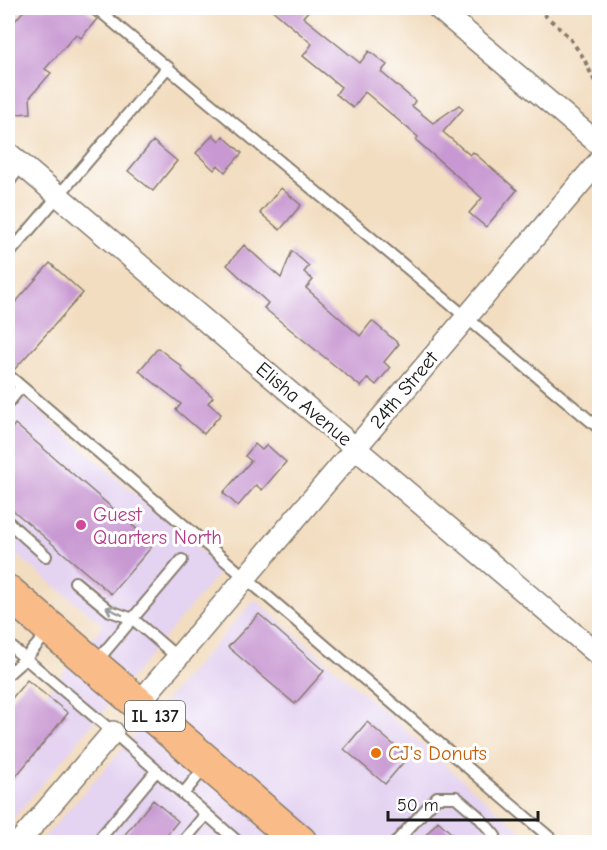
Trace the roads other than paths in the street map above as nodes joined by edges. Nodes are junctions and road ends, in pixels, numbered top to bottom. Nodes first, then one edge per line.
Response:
1 (96, 8) edge
2 (438, 8) edge
3 (168, 68) junction
4 (600, 145) edge
5 (15, 159) edge
6 (600, 160) edge
7 (8, 183) edge
8 (58, 196) junction
9 (8, 255) edge
10 (466, 316) junction
11 (8, 375) edge
12 (21, 387) junction
13 (8, 403) edge
14 (600, 429) edge
15 (355, 448) junction
16 (8, 522) edge
17 (46, 556) dead end
18 (182, 560) dead end
19 (245, 578) junction
20 (75, 582) dead end
21 (8, 592) edge
22 (133, 619) junction
23 (51, 629) junction
24 (8, 644) edge
25 (600, 656) edge
26 (177, 657) junction
27 (25, 659) junction
28 (94, 664) junction
29 (8, 674) edge
30 (139, 703) junction
31 (113, 732) junction
32 (208, 763) junction
33 (157, 770) junction
34 (183, 794) junction
35 (206, 814) junction
36 (19, 843) edge
37 (97, 843) edge
38 (183, 843) edge
39 (238, 843) edge
40 (300, 843) edge
41 (396, 843) edge
42 (493, 843) edge
43 (555, 843) edge

1 - 3 lane
2 - 4 street
3 - 8 lane
3 - 10 lane
5 - 7 lane
5 - 8 street, Elisha Avenue
6 - 10 street, 24th Street
8 - 9 lane
8 - 15 street, Elisha Avenue
10 - 14 lane
10 - 15 street, 24th Street
11 - 12 lane
12 - 13 lane
12 - 19 lane
15 - 19 street, 24th Street
15 - 25 street, Elisha Avenue
16 - 17 lane
18 - 22 lane
19 - 26 street, 24th Street
19 - 43 lane
22 -> 20 lane
21 - 23 main road, IL 137
22 - 26 lane
22 - 28 lane
23 - 27 lane
23 - 28 main road, IL 137
24 - 27 lane
26 - 30 street, 24th Street
27 - 29 lane
27 - 31 lane
28 - 30 main road, IL 137
30 - 32 main road, IL 137
31 - 33 lane
31 - 36 street
32 - 34 lane
32 - 40 main road, IL 137
33 - 34 lane
33 - 37 lane
34 - 35 lane
35 - 38 lane
35 - 39 lane
41 - 42 lane

